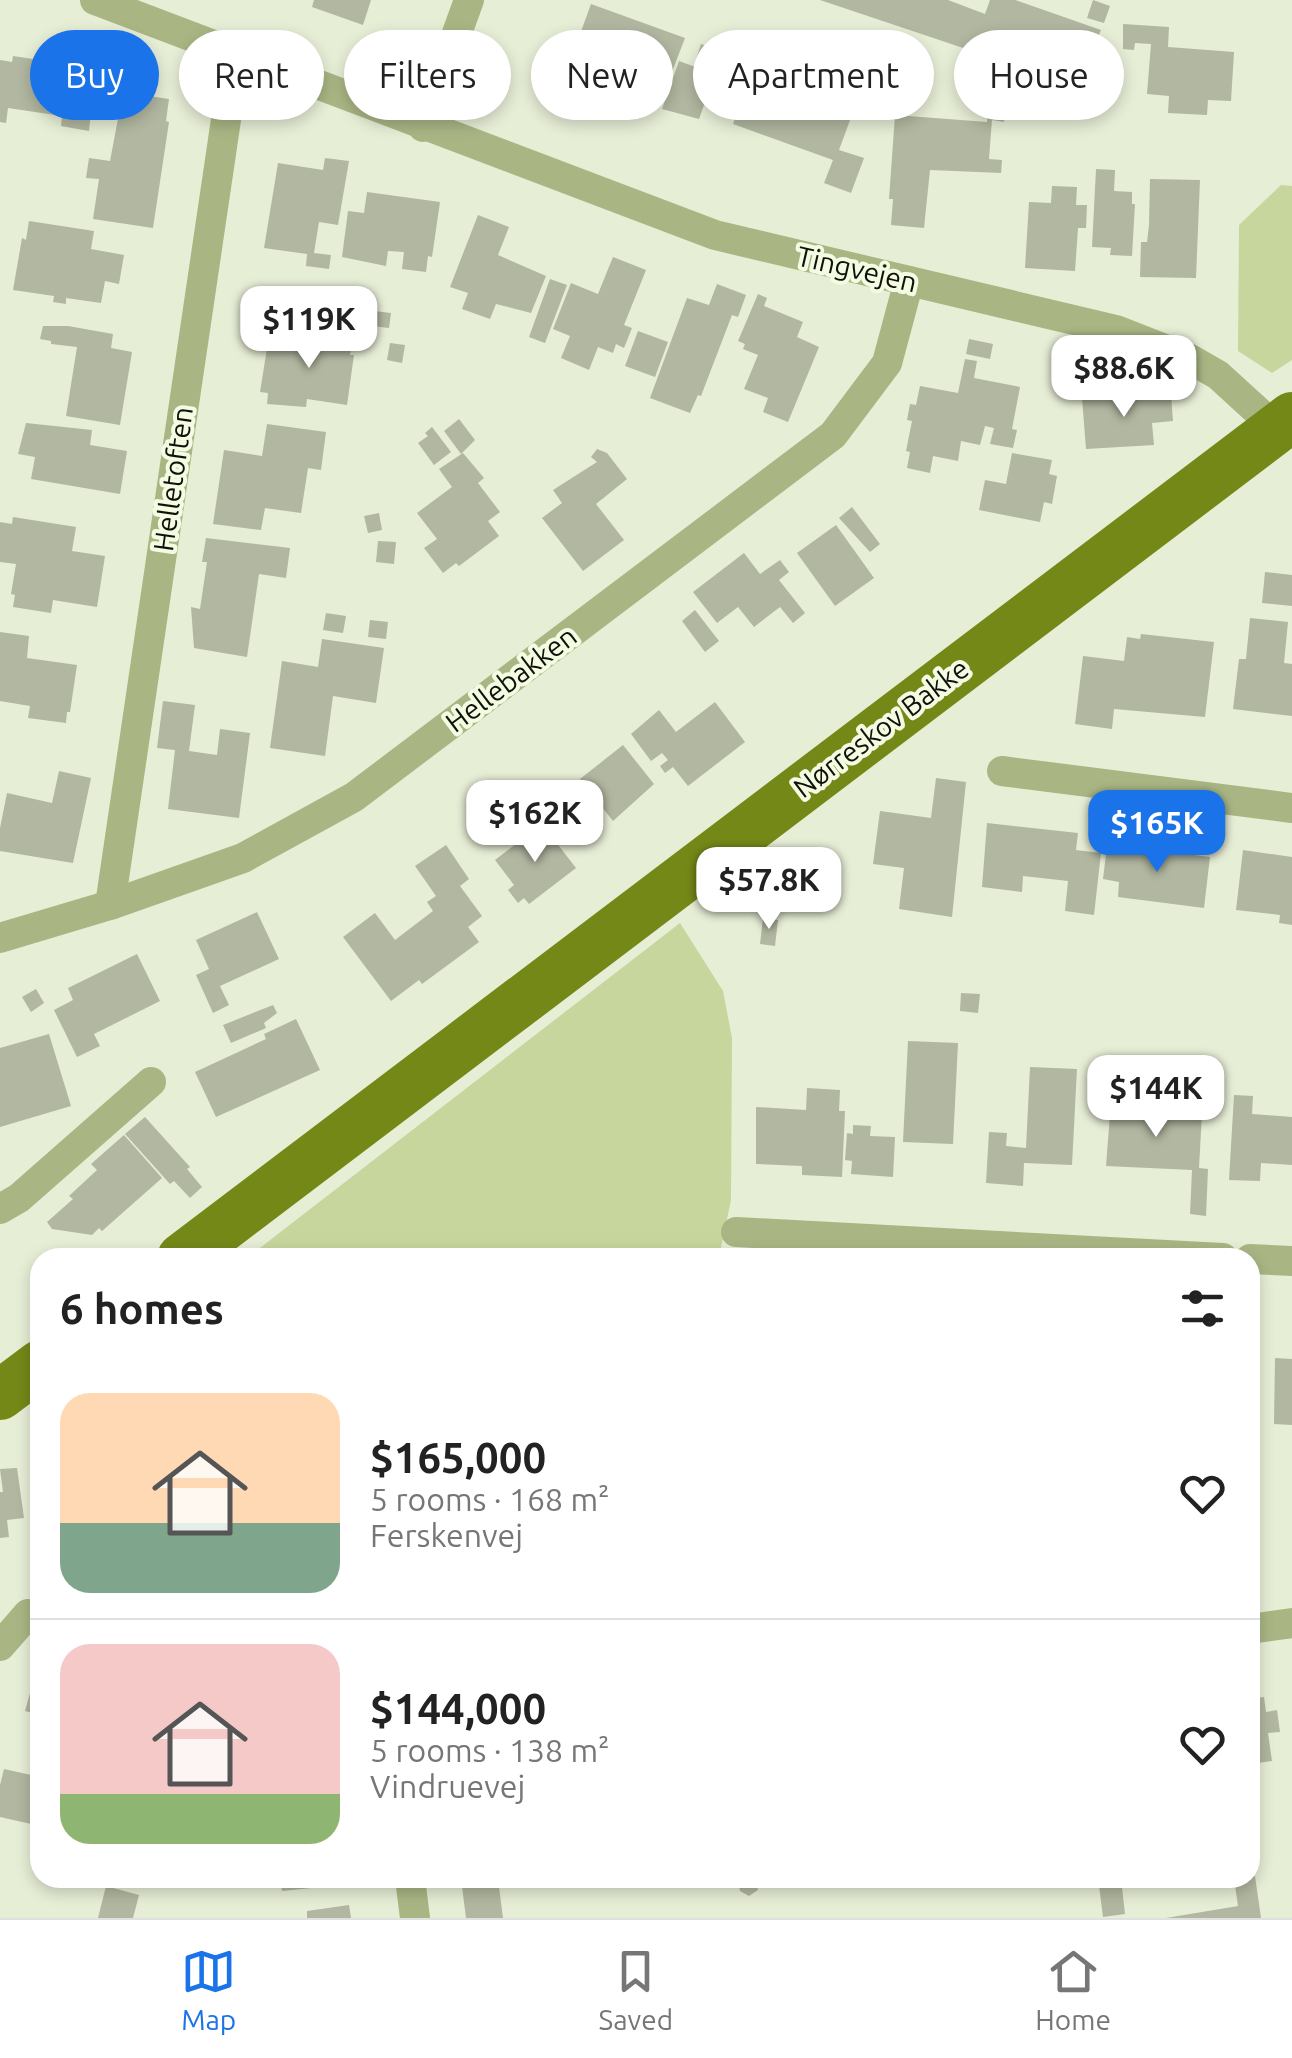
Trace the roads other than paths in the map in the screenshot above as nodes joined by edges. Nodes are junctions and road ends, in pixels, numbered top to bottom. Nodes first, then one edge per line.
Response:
1 (95, 0) edge
2 (470, 0) edge
3 (179, 31) edge
4 (324, 87) edge
5 (226, 120) edge
6 (423, 127) junction
7 (910, 281) junction
8 (1284, 423) edge
9 (1002, 771) dead end
10 (1292, 808) edge
11 (110, 905) junction
12 (0, 938) edge
13 (150, 1082) dead end
14 (0, 1209) edge
15 (736, 1232) dead end
16 (195, 1248) edge
17 (1036, 1248) edge
18 (1260, 1259) edge
19 (1292, 1261) edge
20 (30, 1373) edge
21 (0, 1396) edge
22 (28, 1614) dead end
23 (1292, 1624) edge
24 (1260, 1628) edge
25 (0, 1646) edge
26 (411, 1888) edge
27 (415, 1918) edge

1 - 3 street, Tingvejen
2 - 6 street
4 - 6 street, Tingvejen
5 - 11 street, Helletoften
6 - 7 street, Tingvejen
7 - 8 street, Tingvejen
7 - 11 street, Hellebakken
8 - 16 main road, Nørreskov Bakke
9 - 10 street
11 - 12 street, Hellebakken
13 - 14 street
15 - 17 street
18 - 19 street
20 - 21 main road
22 - 25 street
23 - 24 street
26 - 27 street

